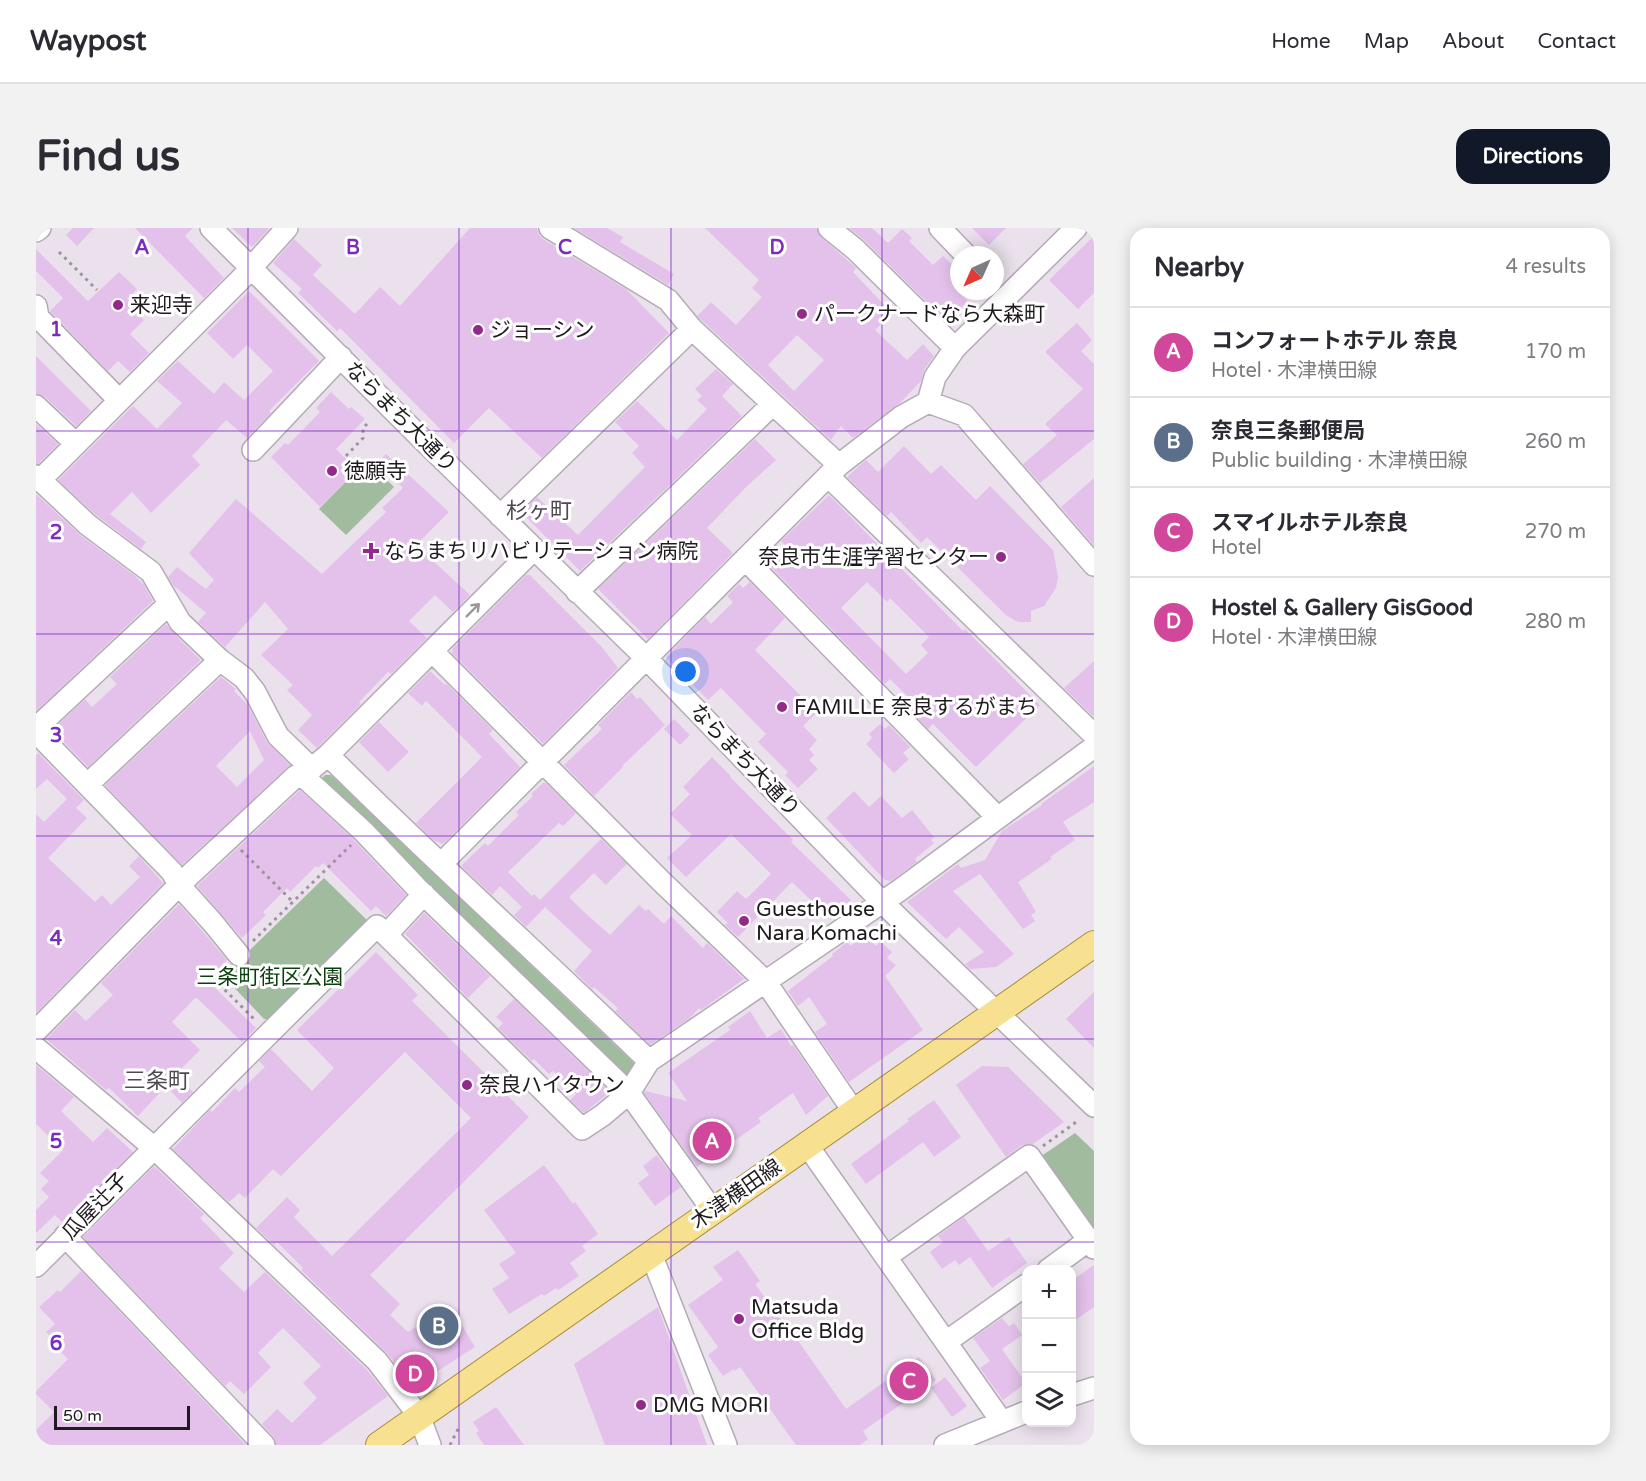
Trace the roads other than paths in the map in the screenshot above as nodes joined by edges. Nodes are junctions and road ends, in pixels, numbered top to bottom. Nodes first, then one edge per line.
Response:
1 (40, 228) edge
2 (211, 228) edge
3 (287, 228) edge
4 (550, 228) edge
5 (829, 228) edge
6 (940, 228) edge
7 (1076, 228) edge
8 (36, 231) edge
9 (957, 246) edge
10 (251, 266) junction
11 (1004, 288) edge
12 (993, 300) edge
13 (36, 306) edge
14 (693, 329) junction
15 (955, 348) junction
16 (341, 357) junction
17 (119, 400) junction
18 (928, 402) junction
19 (773, 404) junction
20 (36, 406) edge
21 (76, 444) junction
22 (253, 450) dead end
23 (833, 470) junction
24 (38, 478) edge
25 (500, 516) junction
26 (534, 549) junction
27 (745, 559) junction
28 (1094, 566) edge
29 (577, 592) junction
30 (169, 604) junction
31 (432, 651) junction
32 (646, 658) junction
33 (220, 660) junction
34 (36, 730) edge
35 (1094, 735) edge
36 (1094, 747) edge
37 (542, 762) junction
38 (315, 767) junction
39 (88, 784) junction
40 (997, 817) junction
41 (441, 864) junction
42 (179, 885) junction
43 (424, 894) junction
44 (882, 902) junction
45 (387, 934) junction
46 (1094, 944) edge
47 (239, 955) road end
48 (765, 981) junction
49 (997, 1013) junction
50 (36, 1031) edge
51 (36, 1048) edge
52 (649, 1061) junction
53 (629, 1093) junction
54 (1094, 1106) edge
55 (854, 1112) junction
56 (807, 1145) junction
57 (153, 1147) junction
58 (713, 1211) junction
59 (65, 1236) junction
60 (1092, 1244) edge
61 (651, 1254) junction
62 (886, 1257) junction
63 (1055, 1265) edge
64 (36, 1266) edge
65 (1022, 1288) edge
66 (946, 1342) junction
67 (1094, 1388) edge
68 (1076, 1393) edge
69 (1022, 1414) edge
70 (419, 1416) junction
71 (1002, 1422) junction
72 (264, 1445) edge
73 (379, 1445) edge
74 (430, 1445) edge
75 (726, 1445) edge
76 (945, 1445) edge

1 - 8 street
2 - 10 street, ならまち大通り
3 - 10 street
4 - 14 street
5 - 15 street
6 - 9 street
7 - 11 street
10 - 16 street, ならまち大通り
10 - 17 street
12 - 15 street
13 - 17 street
14 - 19 street
14 - 25 street
15 - 18 street
16 - 22 street
16 - 25 street, ならまち大通り
17 - 21 street
18 - 23 street
18 - 28 street
19 - 23 street
19 - 29 street
20 - 21 street
21 - 24 street
23 - 27 street
23 - 35 street
24 - 30 street
25 - 26 street, ならまち大通り
26 - 29 street, ならまち大通り
31 -> 26 street
27 - 32 street
27 - 40 street
29 - 32 street, ならまち大通り
30 - 33 street
30 - 34 street
31 - 37 street
31 - 38 street
32 - 37 street
32 - 44 street, ならまち大通り
33 - 38 street
33 - 39 street
34 - 39 street
36 - 40 street
37 - 41 street
37 - 48 street
38 - 41 street
38 - 42 street
38 - 43 street
39 - 42 street
40 - 44 street
41 - 52 street
42 - 47 street
42 - 50 street
43 - 45 street
43 - 53 street
44 - 48 street
44 - 49 street, ならまち大通り
45 - 53 street
45 - 57 street, 瓜屋辻子
46 - 49 main road, 木津横田線
48 - 52 street
48 - 55 street
49 - 54 street, ならまち大通り
49 - 55 main road, 木津横田線
51 - 57 street
52 - 53 street
53 - 58 street
55 - 56 main road, 木津横田線
56 - 58 main road, 木津横田線
56 - 62 street
57 - 59 street, 瓜屋辻子
57 - 70 street
58 - 61 main road, 木津横田線
59 - 64 street, 瓜屋辻子
59 - 72 street
60 - 62 street
60 - 63 street
61 - 70 main road, 木津横田線
61 - 75 street
62 - 66 street
65 - 66 street
66 - 71 street
67 - 68 street
69 - 71 street
70 - 73 main road, 木津横田線
70 - 74 street
71 - 76 street

